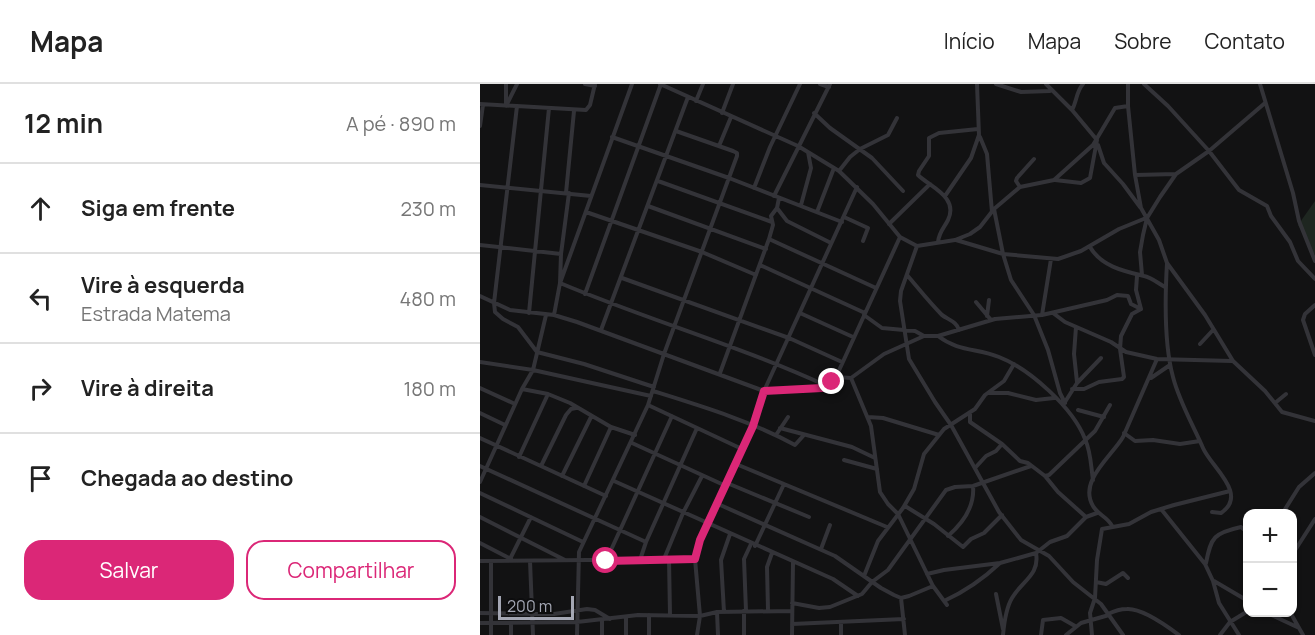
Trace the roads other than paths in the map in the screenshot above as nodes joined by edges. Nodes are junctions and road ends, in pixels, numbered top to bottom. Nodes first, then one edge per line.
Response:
1 (506, 84) edge
2 (517, 84) edge
3 (585, 84) edge
4 (632, 84) edge
5 (661, 84) edge
6 (703, 84) edge
7 (733, 84) edge
8 (800, 84) edge
9 (820, 84) edge
10 (977, 84) edge
11 (996, 84) edge
12 (1046, 84) edge
13 (1083, 84) edge
14 (1128, 84) edge
15 (1144, 84) edge
16 (1260, 84) edge
17 (595, 85) edge
18 (830, 86) edge
19 (674, 87) edge
20 (1051, 91) junction
21 (688, 97) junction
22 (696, 101) junction
23 (1265, 103) junction
24 (481, 105) edge
25 (506, 106) junction
26 (517, 106) junction
27 (1128, 106) junction
28 (549, 108) junction
29 (1072, 110) junction
30 (574, 111) junction
31 (722, 113) junction
32 (814, 113) junction
33 (731, 117) junction
34 (897, 118) dead end
35 (480, 126) edge
36 (978, 129) junction
37 (676, 131) junction
38 (979, 135) junction
39 (776, 136) junction
40 (612, 137) junction
41 (1098, 142) junction
42 (639, 146) junction
43 (719, 146) junction
44 (798, 146) junction
45 (860, 149) junction
46 (1209, 151) junction
47 (808, 152) junction
48 (667, 156) junction
49 (1034, 159) dead end
50 (834, 168) junction
51 (839, 171) junction
52 (1176, 174) junction
53 (1135, 175) junction
54 (729, 178) junction
55 (1054, 180) junction
56 (658, 181) junction
57 (930, 184) junction
58 (480, 185) edge
59 (857, 187) junction
60 (1020, 187) junction
61 (507, 188) junction
62 (754, 188) junction
63 (542, 190) junction
64 (903, 191) dead end
65 (567, 193) junction
66 (591, 196) junction
67 (774, 196) junction
68 (945, 196) junction
69 (779, 198) junction
70 (720, 204) junction
71 (801, 205) junction
72 (648, 206) junction
73 (777, 208) junction
74 (1141, 208) junction
75 (993, 211) junction
76 (586, 212) junction
77 (817, 212) junction
78 (844, 217) junction
79 (1147, 218) junction
80 (612, 222) junction
81 (772, 222) junction
82 (842, 222) junction
83 (889, 224) junction
84 (711, 229) junction
85 (639, 231) junction
86 (900, 237) junction
87 (769, 239) junction
88 (955, 240) junction
89 (863, 241) dead end
90 (938, 242) junction
91 (831, 243) junction
92 (480, 245) edge
93 (916, 246) junction
94 (1090, 247) junction
95 (501, 248) junction
96 (766, 249) junction
97 (536, 251) junction
98 (702, 252) junction
99 (561, 254) junction
100 (1003, 254) junction
101 (1051, 259) junction
102 (1315, 261) edge
103 (1167, 263) junction
104 (822, 264) junction
105 (760, 265) junction
106 (907, 274) junction
107 (756, 275) junction
108 (1140, 276) junction
109 (621, 278) junction
110 (1315, 279) edge
111 (560, 283) junction
112 (1165, 287) junction
113 (876, 288) junction
114 (811, 289) junction
115 (585, 294) junction
116 (480, 296) edge
117 (685, 299) junction
118 (988, 300) dead end
119 (976, 302) dead end
120 (494, 303) junction
121 (612, 304) junction
122 (1315, 305) edge
123 (1141, 309) junction
124 (985, 310) junction
125 (529, 312) junction
126 (800, 313) junction
127 (1053, 313) junction
128 (864, 314) junction
129 (546, 315) junction
130 (554, 315) junction
131 (1034, 315) junction
132 (1042, 315) junction
133 (740, 319) junction
134 (991, 320) junction
135 (675, 326) junction
136 (1076, 326) junction
137 (601, 330) junction
138 (903, 330) junction
139 (959, 330) junction
140 (1213, 330) junction
141 (924, 336) junction
142 (938, 336) junction
143 (854, 337) junction
144 (789, 338) junction
145 (905, 344) junction
146 (1200, 344) dead end
147 (730, 346) junction
148 (1120, 349) junction
149 (537, 352) junction
150 (664, 354) junction
151 (1315, 355) edge
152 (1101, 358) dead end
153 (1157, 359) junction
154 (1170, 359) junction
155 (1233, 361) junction
156 (480, 362) edge
157 (842, 362) junction
158 (778, 363) junction
159 (1014, 364) junction
160 (1170, 365) junction
161 (533, 370) junction
162 (720, 373) junction
163 (836, 376) junction
164 (851, 378) junction
165 (1149, 379) junction
166 (527, 380) junction
167 (1077, 383) junction
168 (828, 386) junction
169 (480, 388) edge
170 (522, 389) junction
171 (653, 389) junction
172 (1072, 389) junction
173 (536, 391) junction
174 (764, 391) junction
175 (987, 393) junction
176 (548, 394) junction
177 (1286, 394) dead end
178 (651, 396) junction
179 (1054, 398) junction
180 (564, 400) junction
181 (1275, 403) junction
182 (515, 404) junction
183 (1064, 404) junction
184 (648, 405) junction
185 (1110, 405) dead end
186 (576, 408) junction
187 (1078, 410) dead end
188 (480, 412) edge
189 (970, 412) junction
190 (566, 415) junction
191 (672, 416) junction
192 (591, 417) junction
193 (788, 417) dead end
194 (868, 417) junction
195 (1104, 417) junction
196 (1315, 421) edge
197 (505, 425) junction
198 (951, 425) junction
199 (753, 426) junction
200 (611, 427) junction
201 (697, 428) junction
202 (780, 428) junction
203 (1124, 433) junction
204 (635, 435) junction
205 (776, 435) junction
206 (804, 435) junction
207 (939, 435) junction
208 (480, 438) edge
209 (1086, 441) junction
210 (1200, 441) junction
211 (632, 443) junction
212 (1002, 444) junction
213 (496, 445) junction
214 (742, 449) junction
215 (653, 453) junction
216 (519, 457) junction
217 (875, 458) junction
218 (844, 460) dead end
219 (736, 464) junction
220 (680, 465) junction
221 (480, 466) edge
222 (541, 466) junction
223 (1031, 466) junction
224 (486, 468) junction
225 (975, 468) junction
226 (877, 469) junction
227 (1315, 473) edge
228 (562, 476) junction
229 (702, 476) junction
230 (1045, 476) junction
231 (1093, 480) junction
232 (614, 481) junction
233 (480, 482) edge
234 (981, 482) junction
235 (784, 484) junction
236 (726, 485) junction
237 (584, 486) junction
238 (973, 486) junction
239 (1230, 491) junction
240 (636, 492) junction
241 (480, 493) edge
242 (606, 496) junction
243 (663, 504) junction
244 (718, 504) junction
245 (774, 504) junction
246 (904, 506) junction
247 (1161, 509) junction
248 (1285, 509) edge
249 (1212, 512) dead end
250 (683, 513) junction
251 (1097, 513) junction
252 (898, 514) junction
253 (1002, 515) junction
254 (480, 517) edge
255 (531, 517) junction
256 (809, 517) dead end
257 (1086, 517) junction
258 (596, 519) junction
259 (925, 519) junction
260 (1315, 519) edge
261 (764, 524) junction
262 (708, 525) junction
263 (830, 525) dead end
264 (1112, 526) junction
265 (887, 528) junction
266 (1243, 529) edge
267 (619, 530) junction
268 (730, 534) junction
269 (521, 537) junction
270 (948, 537) junction
271 (911, 540) junction
272 (583, 542) junction
273 (646, 542) junction
274 (480, 543) edge
275 (753, 545) junction
276 (1297, 548) edge
277 (821, 549) junction
278 (1038, 551) junction
279 (772, 553) junction
280 (667, 559) junction
281 (695, 559) junction
282 (512, 560) junction
283 (640, 560) junction
284 (480, 561) edge
285 (491, 561) junction
286 (530, 561) junction
287 (566, 561) junction
288 (578, 561) junction
289 (606, 561) junction
290 (793, 562) junction
291 (1000, 563) junction
292 (1205, 564) junction
293 (927, 574) junction
294 (864, 576) junction
295 (1128, 578) dead end
296 (1213, 581) junction
297 (872, 582) junction
298 (1096, 582) junction
299 (933, 586) junction
300 (996, 594) dead end
301 (859, 596) junction
302 (901, 598) junction
303 (1095, 598) junction
304 (1243, 598) edge
305 (792, 603) junction
306 (579, 610) junction
307 (768, 610) junction
308 (745, 611) junction
309 (792, 611) junction
310 (717, 612) junction
311 (724, 612) junction
312 (480, 613) edge
313 (491, 613) junction
314 (1243, 613) edge
315 (532, 614) junction
316 (649, 615) junction
317 (670, 615) junction
318 (1108, 615) junction
319 (626, 616) junction
320 (700, 616) junction
321 (1276, 617) edge
322 (1292, 617) edge
323 (610, 619) junction
324 (904, 619) junction
325 (602, 621) junction
326 (1092, 621) junction
327 (480, 622) edge
328 (577, 622) junction
329 (841, 622) junction
330 (1230, 622) junction
331 (491, 623) junction
332 (511, 623) junction
333 (532, 623) junction
334 (792, 624) junction
335 (1075, 626) junction
336 (1297, 627) junction
337 (1003, 633) edge
338 (490, 635) edge
339 (511, 635) edge
340 (533, 635) edge
341 (577, 635) edge
342 (602, 635) edge
343 (626, 635) edge
344 (649, 635) edge
345 (697, 635) edge
346 (718, 635) edge
347 (744, 635) edge
348 (792, 635) edge
349 (841, 635) edge
350 (905, 635) edge
351 (1041, 635) edge
352 (1066, 635) edge
353 (1092, 635) edge
354 (1123, 635) edge
355 (1179, 635) edge
356 (1220, 635) edge
357 (1239, 635) edge
358 (1303, 635) edge

1 - 25 street
2 - 25 street
3 - 17 street
4 - 40 street
5 - 19 street
5 - 42 street
6 - 22 street
7 - 31 street
8 - 39 street
9 - 18 street
10 - 36 street
11 - 20 street
12 - 20 street
13 - 29 street
14 - 27 street
15 - 46 street
16 - 23 street
17 - 30 street
18 - 32 street
19 - 21 street
20 - 29 street
21 - 22 street
21 - 37 street
22 - 31 street
23 - 46 street
23 - 102 street
24 - 25 street
24 - 35 street
25 - 26 street
26 - 28 street
26 - 61 street
27 - 41 street
27 - 53 street
28 - 30 street
28 - 63 street
29 - 41 street
30 - 65 street
31 - 33 street
32 - 44 street
32 - 45 street
33 - 39 street
33 - 43 street
34 - 45 street
36 - 38 street
36 - 57 street
37 - 43 street
37 - 48 street
38 - 68 street
38 - 75 street
39 - 44 street
39 - 62 street
40 - 42 street
40 - 66 street
41 - 55 street
41 - 55 street
41 - 74 street
42 - 48 street
42 - 80 street
43 - 54 street
44 - 47 street
44 - 67 street
45 - 51 street
45 - 64 street
46 - 52 street
46 - 110 street
47 - 50 street
47 - 71 street
48 - 54 street
48 - 56 street
49 - 60 street
50 - 51 street
50 - 77 street
51 - 59 street
52 - 53 street
52 - 79 street
53 - 74 street
54 - 62 street
54 - 70 street
55 - 60 street
56 - 70 street
56 - 72 street
57 - 68 street
57 - 83 street
58 - 61 street
59 - 78 street
59 - 83 street
60 - 75 street
61 - 63 street
61 - 95 street
62 - 67 street
63 - 65 street
63 - 97 street
65 - 66 street
65 - 99 street
66 - 76 street
67 - 69 street
68 - 90 street
69 - 71 street
69 - 73 street
70 - 81 street
70 - 84 street
71 - 77 street
72 - 84 street
72 - 85 street
73 - 81 street
73 - 91 street
74 - 79 street
75 - 88 street
75 - 100 street
76 - 80 street
76 - 111 street
77 - 82 street
78 - 82 street
78 - 89 street
79 - 94 street
79 - 103 street
79 - 108 street
80 - 85 street
80 - 115 street
81 - 87 street
82 - 91 street
83 - 86 street
84 - 96 street
84 - 98 street
85 - 98 street
85 - 109 street
86 - 93 street
86 - 113 street
87 - 96 street
87 - 104 street
88 - 90 street
88 - 100 street
90 - 93 street
91 - 104 street
92 - 95 street
93 - 106 street
94 - 101 street
94 - 108 street
95 - 97 street
95 - 120 street
96 - 105 street
97 - 99 street
97 - 125 street
98 - 107 street
98 - 117 street
99 - 111 street
100 - 101 street
100 - 131 street
101 - 132 street
103 - 112 street
103 - 140 street
104 - 113 street
104 - 114 street
105 - 107 street
105 - 114 street
106 - 138 street
106 - 139 street
107 - 133 street
108 - 112 street
108 - 123 street
109 - 117 street
109 - 121 street
111 - 115 street
111 - 130 street
112 - 154 street
113 - 128 street
114 - 126 street
114 - 128 street
115 - 121 street
116 - 120 street
117 - 133 street
117 - 135 street
118 - 124 street
119 - 124 street
120 - 125 street
120 - 149 street
121 - 135 street
121 - 137 street
122 - 151 street
123 - 127 street
123 - 148 street
124 - 134 street
125 - 129 street
126 - 143 street
126 - 144 street
127 - 132 street
127 - 136 street
128 - 138 street
128 - 143 street
129 - 130 street
129 - 149 street
130 - 137 street
131 - 132 street
131 - 134 street
131 - 183 street
133 - 144 street
133 - 147 street
134 - 139 street
135 - 147 street
135 - 150 street
136 - 148 street
136 - 167 street
137 - 150 street
138 - 141 street
138 - 145 street
139 - 142 street
140 - 146 street
140 - 155 street
141 - 142 street
141 - 145 street
142 - 159 street
143 - 157 street
144 - 157 street
144 - 158 street
145 - 164 street
145 - 198 street
147 - 158 street
147 - 162 street
148 - 153 street
148 - 172 street
149 - 161 street
149 - 171 street
150 - 162 street
150 - 171 street
152 - 167 street
153 - 154 street
153 - 165 street
154 - 155 street
154 - 160 street
155 - 181 street
156 - 161 street
157 - 163 street
158 - 168 street
158 - 174 street
159 - 175 street
159 - 179 street
160 - 165 street
160 - 210 street
161 - 166 street
161 - 178 street
162 - 174 street
163 - 164 street
163 - 168 street
164 - 194 street
165 - 203 street
166 - 170 street
166 - 173 street
167 - 172 street
168 - 174 street
169 - 182 street
170 - 173 street
170 - 182 street
171 - 178 street
171 - 199 street
172 - 183 street
173 - 176 street
174 - 199 street
175 - 179 street
175 - 189 street
176 - 180 street
176 - 216 street
177 - 181 street
178 - 184 street
179 - 183 street
180 - 186 street
180 - 190 street
181 - 196 street
182 - 197 street
183 - 209 street
184 - 191 street
184 - 204 street
185 - 195 street
186 - 190 street
186 - 192 street
187 - 195 street
188 - 197 street
189 - 198 street
189 - 212 street
190 - 222 street
191 - 201 street
191 - 215 street
192 - 200 street
192 - 228 street
193 - 202 street
194 - 207 street
194 - 217 street
195 - 209 street
197 - 213 street
198 - 207 street
198 - 225 street
199 - 205 street
199 - 214 street
200 - 204 street
200 - 237 street
201 - 214 street
201 - 220 street
202 - 205 street
202 - 206 street
203 - 210 street
203 - 231 street
204 - 211 street
205 - 206 street
206 - 217 street
207 - 246 street
208 - 213 street
209 - 230 street
209 - 231 street
210 - 239 street
211 - 215 street
211 - 232 street
212 - 223 street
212 - 225 street
213 - 216 street
213 - 224 street
214 - 219 street
215 - 220 street
215 - 240 street
216 - 222 street
217 - 226 street
218 - 226 street
219 - 235 street
219 - 236 street
220 - 229 street
220 - 243 street
221 - 224 street
222 - 228 street
223 - 230 street
223 - 234 street
224 - 233 street
224 - 258 street
225 - 234 street
226 - 252 street
227 - 248 street
228 - 237 street
229 - 236 street
229 - 250 street
230 - 257 street
231 - 251 street
232 - 240 street
232 - 242 street
234 - 238 street
234 - 253 street
235 - 245 street
235 - 265 street
236 - 244 street
236 - 245 street
237 - 242 street
238 - 259 street
238 - 270 street
239 - 247 street
239 - 249 street
240 - 243 street
240 - 267 street
241 - 255 street
242 - 258 street
243 - 250 street
243 - 273 street
244 - 261 street
244 - 262 street
245 - 256 street
245 - 261 street
246 - 252 street
246 - 259 street
247 - 264 street
247 - 292 street
250 - 262 street
250 - 280 street
251 - 257 street
251 - 264 street
252 - 265 street
252 - 271 street
253 - 270 street
253 - 278 street
254 - 269 street
255 - 269 street
255 - 272 street
257 - 278 street
258 - 267 street
258 - 272 street
259 - 270 street
259 - 271 street
260 - 276 street
261 - 275 street
261 - 277 street
262 - 268 street
262 - 281 street
263 - 277 street
264 - 298 street
265 - 294 street
266 - 292 street
267 - 273 street
267 - 289 street
268 - 275 street
268 - 311 street
269 - 282 street
269 - 287 street
271 - 293 street
271 - 297 street
272 - 288 street
273 - 283 street
274 - 282 street
275 - 279 street
275 - 308 street
277 - 294 street
278 - 291 street
278 - 303 street
278 - 337 street
279 - 290 street
279 - 307 street
280 - 281 street
280 - 283 street
280 - 317 street
281 - 320 street
282 - 285 street
282 - 286 street
283 - 289 street
284 - 285 street
285 - 313 street
286 - 287 street
286 - 315 street
287 - 288 street
288 - 289 street
288 - 306 street
290 - 301 street
290 - 305 street
291 - 293 street
291 - 299 street
292 - 296 street
293 - 299 street
294 - 297 street
295 - 298 street
296 - 304 street
296 - 330 street
297 - 301 street
297 - 302 street
298 - 303 street
299 - 302 street
300 - 337 street
301 - 305 street
302 - 324 street
303 - 318 street
303 - 326 street
305 - 309 street
306 - 315 street
306 - 323 street
306 - 328 street
307 - 308 street
307 - 309 street
308 - 311 street
308 - 347 street
309 - 334 street
310 - 311 street
310 - 320 street
310 - 346 street
312 - 313 street
313 - 315 street
313 - 331 street
314 - 330 street
315 - 333 street
316 - 317 street
316 - 319 street
316 - 344 street
317 - 320 street
318 - 326 street
318 - 354 street
318 - 355 street
319 - 323 street
319 - 343 street
320 - 345 street
321 - 336 street
322 - 336 street
323 - 325 street
324 - 329 street
324 - 350 street
325 - 328 street
325 - 342 street
326 - 335 street
326 - 353 street
327 - 331 street
328 - 333 street
328 - 341 street
329 - 334 street
329 - 349 street
330 - 356 street
330 - 357 street
331 - 332 street
331 - 338 street
332 - 333 street
332 - 339 street
333 - 340 street
334 - 348 street
335 - 351 street
335 - 352 street
336 - 358 street

